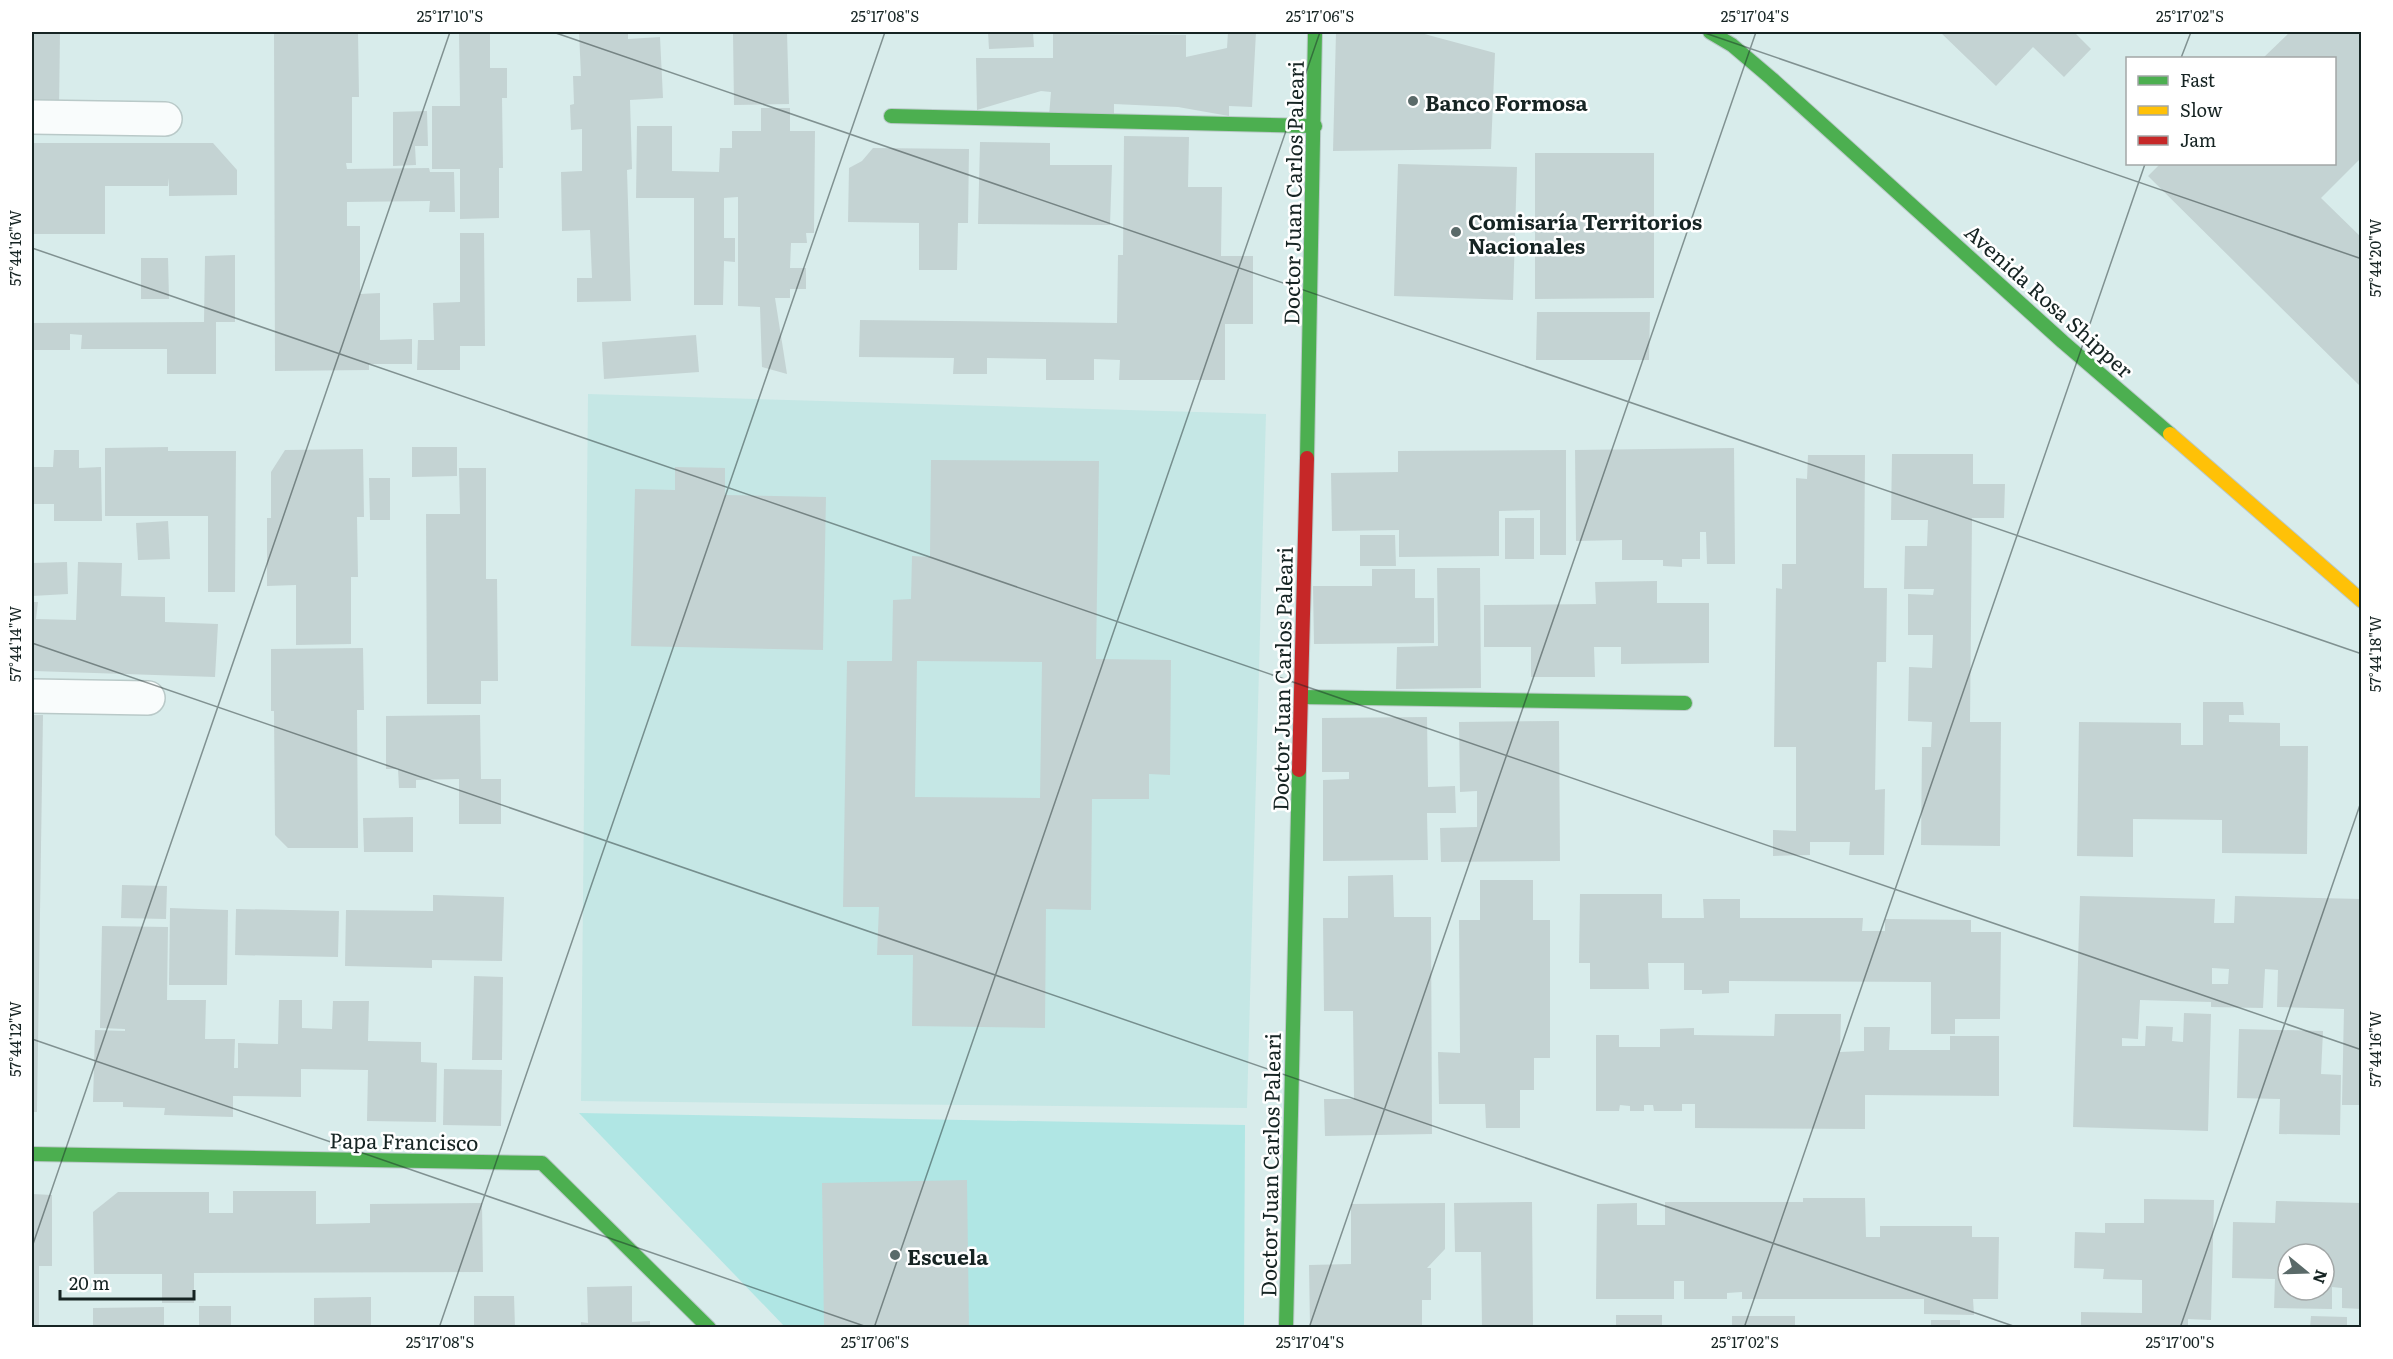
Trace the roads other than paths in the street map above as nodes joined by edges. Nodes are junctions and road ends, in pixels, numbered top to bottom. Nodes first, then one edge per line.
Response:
1 (1315, 32) edge
2 (1710, 32) edge
3 (891, 116) dead end
4 (32, 117) edge
5 (165, 119) dead end
6 (1315, 126) junction
7 (2361, 601) edge
8 (32, 696) edge
9 (1302, 697) junction
10 (148, 698) dead end
11 (1685, 703) dead end
12 (32, 1154) edge
13 (709, 1328) edge
14 (1286, 1328) edge

1 - 6 street, Doctor Juan Carlos Paleari
2 - 7 street, Avenida Rosa Shipper
3 - 6 street
4 - 5 street
6 - 9 street, Doctor Juan Carlos Paleari
8 - 10 street
9 - 11 street
9 - 14 street, Doctor Juan Carlos Paleari
12 - 13 street, Papa Francisco

